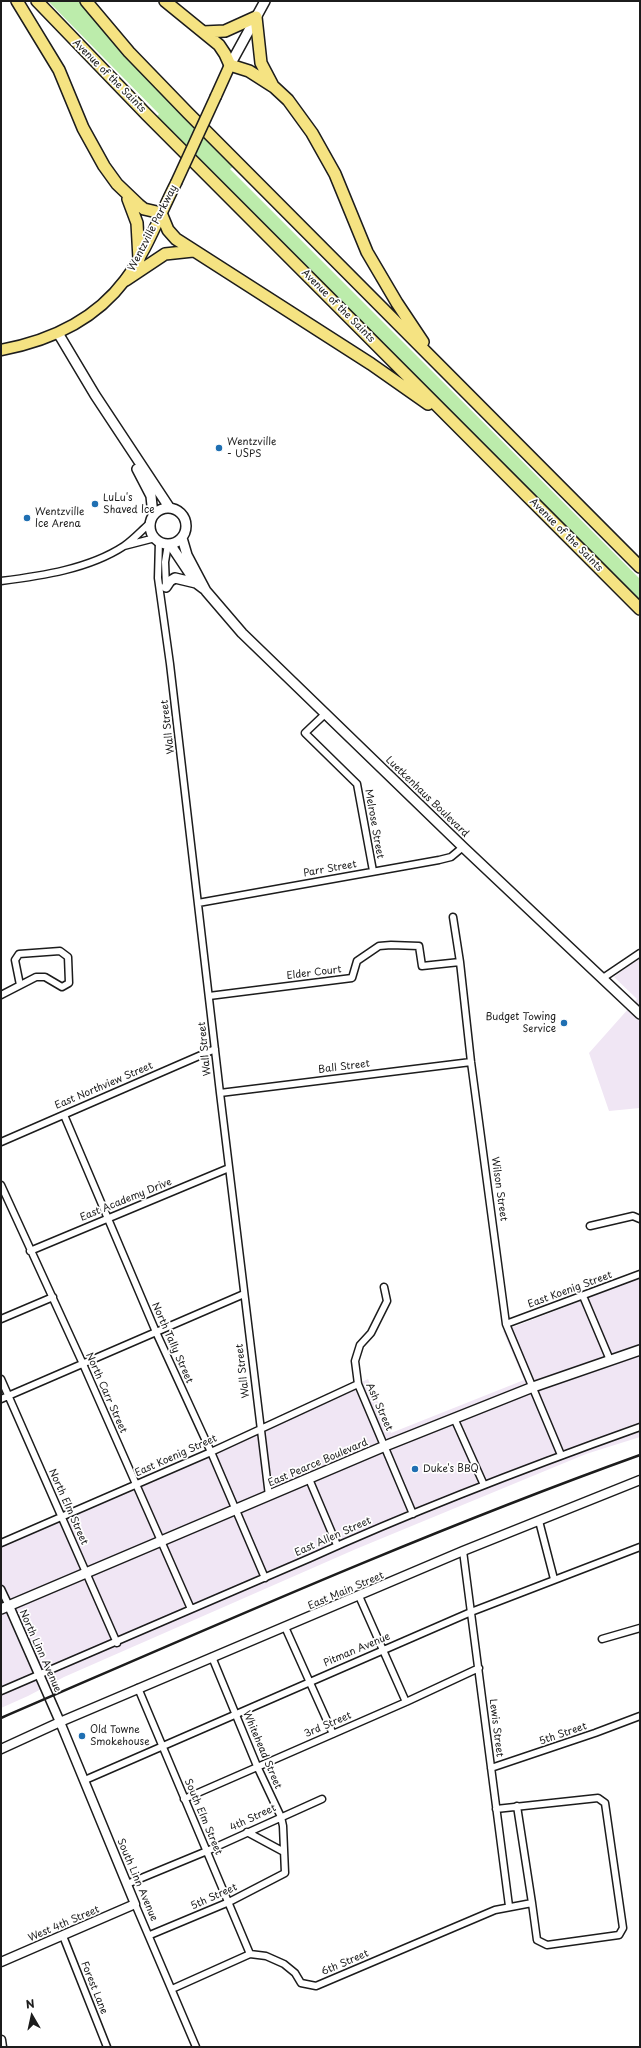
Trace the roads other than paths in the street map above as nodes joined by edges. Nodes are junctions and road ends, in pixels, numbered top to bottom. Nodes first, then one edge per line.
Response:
1 (16, 1) edge
2 (37, 1) edge
3 (86, 1) edge
4 (165, 1) edge
5 (265, 1) edge
6 (256, 17) junction
7 (204, 32) junction
8 (230, 65) junction
9 (274, 87) junction
10 (126, 194) junction
11 (161, 213) junction
12 (193, 250) junction
13 (139, 259) junction
14 (126, 280) junction
15 (58, 333) junction
16 (1, 350) edge
17 (436, 363) junction
18 (111, 420) junction
19 (454, 423) junction
20 (169, 507) junction
21 (153, 515) junction
22 (150, 524) junction
23 (182, 538) junction
24 (163, 542) junction
25 (124, 546) junction
26 (640, 567) edge
27 (1, 581) edge
28 (196, 583) junction
29 (166, 587) junction
30 (206, 591) junction
31 (162, 600) junction
32 (640, 609) edge
33 (325, 714) junction
34 (463, 847) junction
35 (373, 871) junction
36 (198, 903) junction
37 (452, 917) dead end
38 (640, 952) edge
39 (460, 962) junction
40 (603, 978) junction
41 (20, 985) junction
42 (1, 995) edge
43 (209, 996) junction
44 (640, 1014) edge
45 (215, 1049) junction
46 (471, 1062) junction
47 (220, 1093) junction
48 (64, 1115) junction
49 (1, 1142) edge
50 (229, 1168) junction
51 (1, 1185) edge
52 (108, 1219) junction
53 (640, 1219) edge
54 (590, 1226) dead end
55 (30, 1250) junction
56 (640, 1274) edge
57 (384, 1287) dead end
58 (244, 1294) junction
59 (583, 1296) junction
60 (53, 1297) junction
61 (1, 1319) edge
62 (506, 1324) junction
63 (156, 1332) junction
64 (640, 1350) edge
65 (610, 1360) junction
66 (83, 1364) junction
67 (1, 1379) edge
68 (358, 1384) junction
69 (533, 1387) junction
70 (8, 1396) junction
71 (1, 1399) edge
72 (454, 1418) junction
73 (640, 1427) edge
74 (260, 1428) junction
75 (385, 1446) junction
76 (211, 1452) junction
77 (561, 1455) junction
78 (309, 1479) junction
79 (640, 1481) edge
80 (135, 1484) junction
81 (484, 1484) junction
82 (269, 1496) junction
83 (235, 1509) junction
84 (413, 1514) junction
85 (62, 1516) junction
86 (539, 1521) junction
87 (161, 1542) junction
88 (1, 1543) edge
89 (337, 1545) junction
90 (640, 1547) edge
91 (463, 1552) junction
92 (86, 1573) junction
93 (265, 1578) junction
94 (554, 1579) junction
95 (1, 1589) edge
96 (359, 1596) junction
97 (5, 1607) edge
98 (191, 1609) junction
99 (471, 1612) junction
100 (285, 1627) junction
101 (640, 1628) edge
102 (602, 1639) dead end
103 (117, 1643) junction
104 (383, 1650) junction
105 (212, 1657) junction
106 (479, 1668) junction
107 (38, 1675) junction
108 (309, 1682) junction
109 (138, 1688) junction
110 (1, 1692) edge
111 (406, 1702) junction
112 (235, 1714) junction
113 (640, 1716) edge
114 (60, 1722) junction
115 (333, 1734) junction
116 (163, 1746) junction
117 (1, 1749) edge
118 (257, 1766) junction
119 (491, 1768) junction
120 (85, 1780) junction
121 (322, 1798) dead end
122 (184, 1799) junction
123 (517, 1806) junction
124 (496, 1809) junction
125 (281, 1817) junction
126 (247, 1832) junction
127 (207, 1851) junction
128 (284, 1852) junction
129 (285, 1872) joint
130 (127, 1884) junction
131 (229, 1902) junction
132 (135, 1904) junction
133 (532, 1904) junction
134 (509, 1906) junction
135 (150, 1935) junction
136 (63, 1936) junction
137 (250, 1954) junction
138 (1, 1962) edge
139 (172, 1989) junction
140 (1, 2040) edge
141 (2, 2047) edge
142 (107, 2047) edge
143 (196, 2047) edge

1 - 10 highway
2 - 19 highway, Avenue of the Saints
3 - 17 highway
4 - 7 highway
5 - 6 main road
6 - 7 highway
6 - 8 main road
6 - 9 highway
7 - 8 highway
8 - 9 highway
8 - 11 main road, Wentzville Parkway, bridge
9 - 17 highway
10 - 11 highway
10 - 13 highway
11 - 12 highway
11 - 13 main road, Wentzville Parkway
12 - 14 highway
12 - 19 highway
13 - 14 main road, Wentzville Parkway
14 - 15 main road, Wentzville Parkway
15 - 16 main road, Wentzville Parkway
15 - 18 main road
17 - 26 highway
18 - 20 main road
18 - 21 main road
19 - 32 highway, Avenue of the Saints
20 - 21 main road
20 - 23 main road
21 - 22 main road
22 - 24 main road
22 - 25 street
23 - 24 main road
23 - 30 main road, Luetkenhaus Boulevard
24 - 25 street
24 - 28 main road, Luetkenhaus Boulevard
24 - 29 street, Wall Street
24 - 31 street, Wall Street
25 - 27 street
28 - 29 main road
28 - 30 main road, Luetkenhaus Boulevard
29 - 31 street, Wall Street
30 - 33 main road, Luetkenhaus Boulevard
31 - 36 street, Wall Street
33 - 34 main road, Luetkenhaus Boulevard
33 - 35 street, Melrose Street
34 - 35 street, Parr Street
34 - 40 main road, Luetkenhaus Boulevard
35 - 36 street, Parr Street
36 - 43 street, Wall Street
37 - 39 street, Wilson Street
38 - 40 street
39 - 43 street, Elder Court
39 - 46 street, Wilson Street
40 - 44 main road, Luetkenhaus Boulevard
41 - 41 street
41 - 42 street
43 - 45 street, Wall Street
45 - 47 street, Wall Street
45 - 48 street, East Northview Street
46 - 47 street, Ball Street
46 - 62 street, Wilson Street
47 - 50 street, Wall Street
48 - 49 street, East Northview Street
48 - 52 street, North Tally Street
50 - 52 street, East Academy Drive
50 - 58 street, Wall Street
51 - 55 street, North Carr Street
52 - 55 street, East Academy Drive
52 - 63 street, North Tally Street
53 - 54 street
55 - 60 street, North Carr Street
56 - 59 street, East Koenig Street
57 - 68 street, Ash Street
58 - 63 street
58 - 74 street, Wall Street
59 - 62 street, East Koenig Street
59 - 65 street
60 - 61 street
60 - 66 street, North Carr Street
62 - 69 street, Wilson Street
63 - 66 street
63 - 76 street, North Tally Street
64 - 65 main road, East Pearce Boulevard
65 - 69 main road, East Pearce Boulevard
66 - 70 street
66 - 80 street, North Carr Street
67 - 70 street, North Elm Street
68 - 74 street, East Koenig Street
68 - 75 street, Ash Street
69 - 72 main road, East Pearce Boulevard
69 - 77 street, Wilson Street
70 - 71 street
70 - 85 street, North Elm Street
72 - 75 main road, East Pearce Boulevard
72 - 81 street
73 - 77 street, East Allen Street
74 - 76 street, East Koenig Street
74 - 82 street, Wall Street
75 - 78 main road, East Pearce Boulevard
75 - 84 street, Ash Street
76 - 80 street, East Koenig Street
76 - 83 street, North Tally Street
77 - 81 street, East Allen Street
78 - 82 main road, East Pearce Boulevard
78 - 89 street
79 - 86 street, East Main Street
80 - 85 street, East Koenig Street
80 - 87 street, North Carr Street
81 - 84 street, East Allen Street
82 - 83 main road, East Pearce Boulevard
83 - 87 main road, East Pearce Boulevard
83 - 93 street, North Tally Street
84 - 89 street, East Allen Street
85 - 88 street, East Koenig Street
85 - 92 street, North Elm Street
86 - 91 street, East Main Street
86 - 94 street
87 - 92 main road, East Pearce Boulevard
87 - 98 street, North Carr Street
89 - 93 street, East Allen Street
90 - 94 street, Pitman Avenue
91 - 96 street, East Main Street
91 - 99 street, Lewis Street
92 - 97 main road, East Pearce Boulevard
92 - 103 street, North Elm Street
93 - 98 street, East Allen Street
94 - 99 street, Pitman Avenue
95 - 97 street, North Linn Avenue
96 - 100 street, East Main Street
96 - 104 street
97 - 107 street, North Linn Avenue
98 - 103 street, East Allen Street
99 - 104 street, Pitman Avenue
99 - 106 street, Lewis Street
100 - 105 street, East Main Street
100 - 108 street
101 - 102 street
103 - 107 street, East Allen Street
104 - 108 street, Pitman Avenue
104 - 111 street
105 - 109 street, East Main Street
105 - 112 street, Whitehead Street
106 - 111 street, 3rd Street
106 - 119 street, Lewis Street
107 - 110 street, East Allen Street
107 - 114 street, North Linn Avenue
108 - 112 street, Pitman Avenue
108 - 115 street
109 - 114 street, East Main Street
109 - 116 street, South Elm Street
111 - 115 street, 3rd Street
112 - 116 street, Pitman Avenue
112 - 118 street, Whitehead Street
113 - 119 street, 5th Street
114 - 117 street, East Main Street
114 - 120 street, South Linn Avenue
115 - 118 street, 3rd Street
116 - 120 street, Pitman Avenue
116 - 122 street, South Elm Street
118 - 122 street, 3rd Street
118 - 125 street, Whitehead Street
119 - 124 street, Lewis Street
120 - 130 street, South Linn Avenue
121 - 125 street, 4th Street
122 - 127 street, South Elm Street
123 - 124 street
123 - 133 street
123 - 133 street
124 - 134 street, Lewis Street
125 - 126 street, 4th Street
125 - 128 street, Whitehead Street
126 - 127 street, 4th Street
126 - 128 street
127 - 130 street, 4th Street
127 - 131 street, South Elm Street
128 - 129 street, Whitehead Street
129 - 131 street, 5th Street
130 - 132 street, South Linn Avenue
131 - 135 street, 5th Street
131 - 137 street, South Elm Street
132 - 135 street, South Linn Avenue
132 - 136 street, West 4th Street
133 - 134 street, 6th Street
134 - 137 street, 6th Street
135 - 139 street, South Linn Avenue
136 - 138 street, West 4th Street
136 - 142 street, Forest Lane
137 - 139 street
139 - 143 street, South Linn Avenue
140 - 141 street

